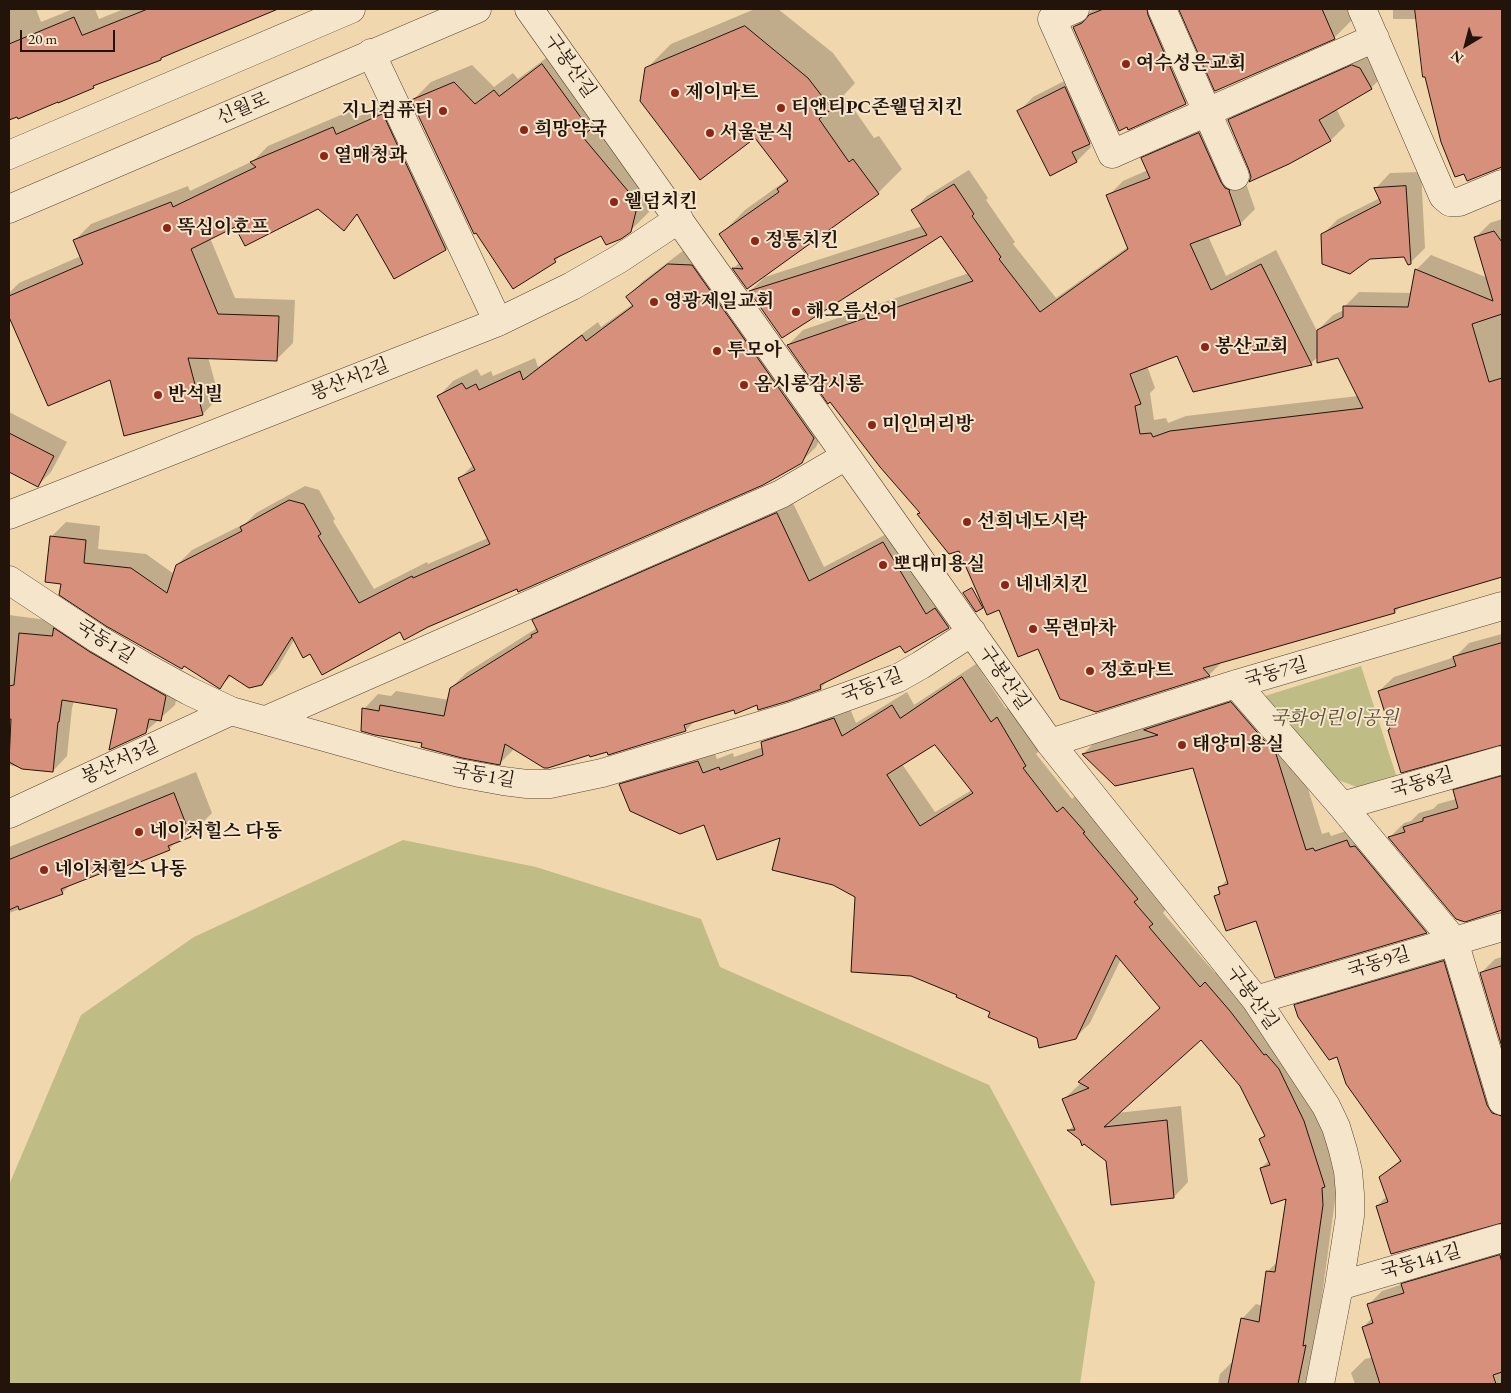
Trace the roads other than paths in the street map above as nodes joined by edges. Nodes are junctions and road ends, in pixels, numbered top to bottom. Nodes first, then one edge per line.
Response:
1 (351, 9) edge
2 (477, 9) edge
3 (529, 9) edge
4 (1075, 9) edge
5 (1162, 9) edge
6 (1362, 9) edge
7 (1375, 38) junction
8 (371, 54) junction
9 (1207, 112) junction
10 (9, 155) edge
11 (1234, 176) dead end
12 (1502, 184) edge
13 (9, 209) edge
14 (679, 219) junction
15 (498, 322) junction
16 (846, 456) junction
17 (9, 515) edge
18 (9, 580) edge
19 (1502, 606) edge
20 (972, 632) junction
21 (1236, 684) junction
22 (231, 711) junction
23 (266, 720) junction
24 (1050, 743) junction
25 (1502, 760) edge
26 (1342, 806) junction
27 (9, 814) edge
28 (1502, 927) edge
29 (1454, 941) junction
30 (1256, 1000) junction
31 (1501, 1091) edge
32 (1502, 1238) edge
33 (1339, 1286) junction
34 (1320, 1384) edge

1 - 10 street
2 - 8 street, 신월로
3 - 14 street, 구봉산길
4 - 9 street
5 - 9 street
6 - 7 street
7 - 9 street
7 - 12 street
8 - 13 street, 신월로
8 - 15 street
9 - 11 street
14 - 15 street, 봉산서2길
14 - 16 street, 구봉산길
15 - 17 street, 봉산서2길
16 - 20 street, 구봉산길
16 - 23 street
18 - 22 street, 국동1길
19 - 21 street, 국동7길
20 - 23 street, 국동1길
20 - 24 street, 구봉산길
21 - 24 street, 국동7길
21 - 26 street
22 - 23 street, 국동1길
22 - 27 street, 봉산서3길
24 - 30 street, 구봉산길
25 - 26 street, 국동8길
26 - 29 street
28 - 29 street, 국동9길
29 - 30 street, 국동9길
29 - 31 street
30 - 33 street, 구봉산길
32 - 33 street, 국동141길
33 - 34 street, 구봉산길

